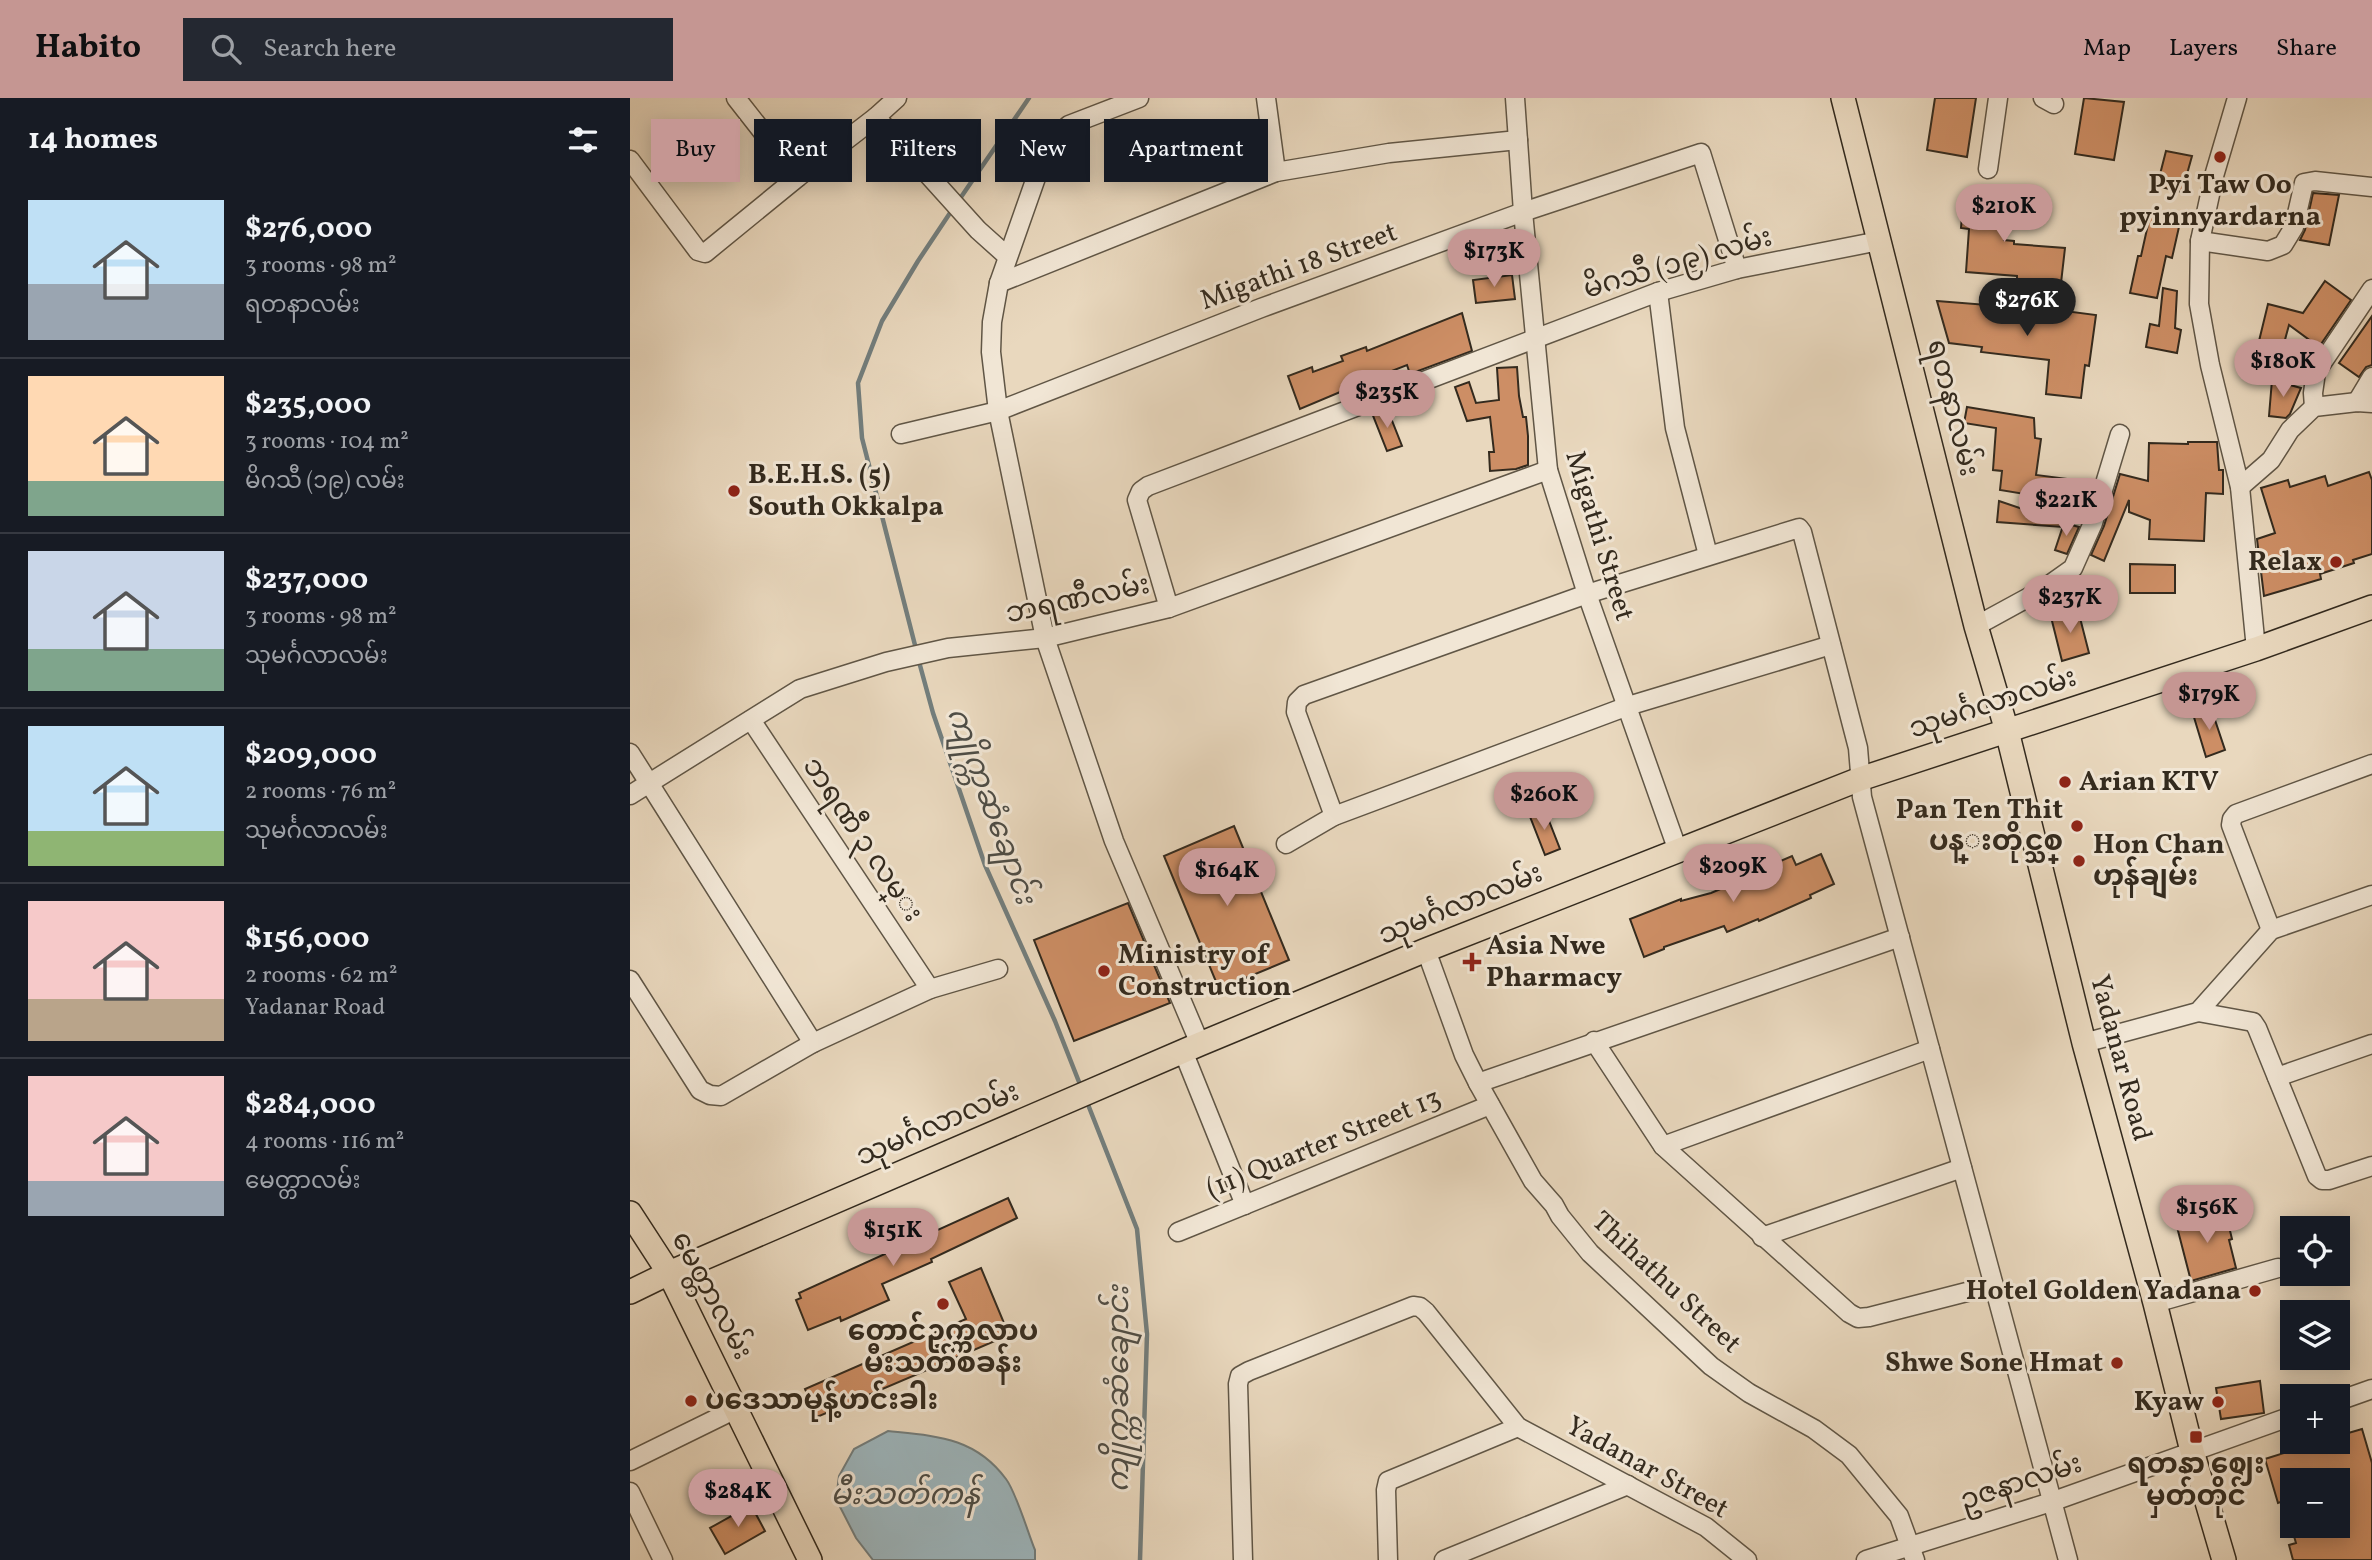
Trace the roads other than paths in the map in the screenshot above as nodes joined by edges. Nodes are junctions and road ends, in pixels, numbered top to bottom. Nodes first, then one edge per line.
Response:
1 (736, 98) edge
2 (1139, 98) edge
3 (1266, 98) edge
4 (1515, 98) edge
5 (1843, 98) edge
6 (1998, 98) edge
7 (2237, 98) edge
8 (894, 99) edge
9 (876, 117) junction
10 (754, 121) edge
11 (852, 135) edge
12 (1518, 139) junction
13 (630, 160) edge
14 (1988, 169) dead end
15 (1276, 172) junction
16 (792, 182) edge
17 (2372, 187) edge
18 (1523, 212) junction
19 (1879, 241) junction
20 (2200, 241) junction
21 (1007, 256) junction
22 (1737, 270) junction
23 (999, 283) junction
24 (2372, 289) edge
25 (1658, 292) junction
26 (1534, 337) junction
27 (2372, 377) edge
28 (2365, 402) edge
29 (2314, 407) junction
30 (998, 411) junction
31 (901, 434) dead end
32 (2120, 434) dead end
33 (1548, 470) junction
34 (2240, 487) junction
35 (1708, 555) junction
36 (1587, 594) junction
37 (2372, 607) edge
38 (1169, 608) junction
39 (1976, 626) junction
40 (1045, 638) junction
41 (1831, 645) junction
42 (2256, 649) junction
43 (1628, 706) junction
44 (751, 720) junction
45 (2007, 731) junction
46 (630, 753) edge
47 (2372, 764) edge
48 (1860, 779) junction
49 (649, 783) junction
50 (630, 795) edge
51 (1334, 816) junction
52 (1286, 844) dead end
53 (1678, 851) junction
54 (2372, 895) edge
55 (2271, 930) junction
56 (1899, 937) junction
57 (1426, 950) junction
58 (998, 969) dead end
59 (630, 979) edge
60 (930, 989) junction
61 (2198, 1012) junction
62 (1594, 1041) junction
63 (813, 1043) junction
64 (2084, 1043) junction
65 (2372, 1044) edge
66 (1192, 1047) junction
67 (1930, 1049) junction
68 (2277, 1077) junction
69 (1478, 1083) junction
70 (1490, 1105) junction
71 (1663, 1146) junction
72 (2372, 1167) edge
73 (1962, 1168) junction
74 (1245, 1205) junction
75 (630, 1213) edge
76 (1178, 1231) dead end
77 (1762, 1237) junction
78 (2278, 1268) dead end
79 (669, 1273) junction
80 (1994, 1285) junction
81 (630, 1292) edge
82 (2155, 1303) junction
83 (2372, 1389) edge
84 (2350, 1397) edge
85 (736, 1409) junction
86 (2280, 1420) edge
87 (1518, 1427) junction
88 (2192, 1451) junction
89 (630, 1461) edge
90 (1628, 1485) junction
91 (630, 1492) edge
92 (2051, 1502) junction
93 (1912, 1553) edge
94 (663, 1560) edge
95 (810, 1560) edge
96 (1243, 1560) edge
97 (1388, 1560) edge
98 (1444, 1560) edge
99 (1747, 1560) edge
100 (1866, 1560) edge
101 (2067, 1560) edge
102 (2224, 1560) edge

1 - 10 street
2 - 21 street
3 - 15 street
4 - 12 street, Migathi Street
5 - 19 main road, ရတနာလမ်း
6 - 14 street
7 - 20 street
8 - 9 street
9 - 11 street
9 - 21 street
12 - 15 street
12 - 18 street, Migathi Street
13 - 16 street
15 - 23 street
17 - 20 street
18 - 22 street, Migathi 18 Street
18 - 26 street, Migathi Street
18 - 30 street, Migathi 18 Street
19 - 22 street, မိဂသီ (၁၉) လမ်း
19 - 39 main road, ရတနာလမ်း
20 - 34 street
21 - 23 street
22 - 25 street, မိဂသီ (၁၉) လမ်း
23 - 30 street
24 - 29 street
25 - 26 street, မိဂသီ (၁၉) လမ်း
25 - 35 street
26 - 33 street, Migathi Street
26 - 38 street, မိဂသီ (၁၉) လမ်း
27 - 28 street
28 - 29 street
29 - 34 street
30 - 31 street, Migathi 18 Street
30 - 40 street
32 - 39 street
33 - 36 street, Migathi Street
33 - 38 street, ဘရဏီလမ်း
34 - 42 street
35 - 36 street
35 - 41 street
36 - 43 street, Migathi Street
36 - 51 street
37 - 42 main road, သုမင်္ဂလာလမ်း
38 - 40 street, ဘရဏီလမ်း
39 - 45 main road, ရတနာလမ်း
40 - 44 street, ဘရဏီလမ်း
40 - 66 street
41 - 43 street
41 - 48 street
42 - 45 main road, သုမင်္ဂလာလမ်း
43 - 51 street
43 - 53 street, Migathi Street
44 - 49 street, ဘရဏီလမ်း
44 - 60 street, ဘရဏီ ၃ လမ္း
45 - 48 main road, သုမင်္ဂလာလမ်း
45 - 64 main road, Yadanar Road
46 - 49 street
47 - 55 street
48 - 53 main road, သုမင်္ဂလာလမ်း
48 - 56 street
49 - 50 street, ဘရဏီလမ်း
49 - 63 street
51 - 52 street
53 - 57 main road, သုမင်္ဂလာလမ်း
54 - 55 street
55 - 61 street
56 - 62 street, (11) Quarter Street 13
56 - 67 street
57 - 66 main road, သုမင်္ဂလာလမ်း
57 - 69 street, Thihathu Street
58 - 60 street
59 - 63 street
60 - 63 street
61 - 64 street
61 - 68 street
62 - 69 street, (11) Quarter Street 13
62 - 71 street
64 - 82 main road, Yadanar Road
65 - 68 street
66 - 74 street
66 - 79 main road, သုမင်္ဂလာလမ်း
67 - 71 street
67 - 73 street
68 - 72 street
69 - 70 street, Thihathu Street
70 - 74 street, (11) Quarter Street 13
70 - 93 street, Thihathu Street
71 - 77 street
73 - 77 street
73 - 80 street
74 - 76 street, (11) Quarter Street 13
75 - 79 main road, မေတ္တာလမ်း
77 - 80 street
78 - 82 street
79 - 81 main road, သုမင်္ဂလာလမ်း
79 - 85 main road, မေတ္တာလမ်း
80 - 92 street
82 - 88 main road, Yadanar Road
83 - 84 street
85 - 89 street
85 - 95 main road, မေတ္တာလမ်း
86 - 88 street, ဥဇနာလမ်း
87 - 90 street, Yadanar Street
87 - 96 street
87 - 97 street
88 - 92 street, ဥဇနာလမ်း
88 - 102 main road, Yadanar Road
90 - 98 street
90 - 99 street, Yadanar Street
91 - 94 street
92 - 93 street, ဥဇနာလမ်း
92 - 101 street
93 - 100 street, ဥဇနာလမ်း

